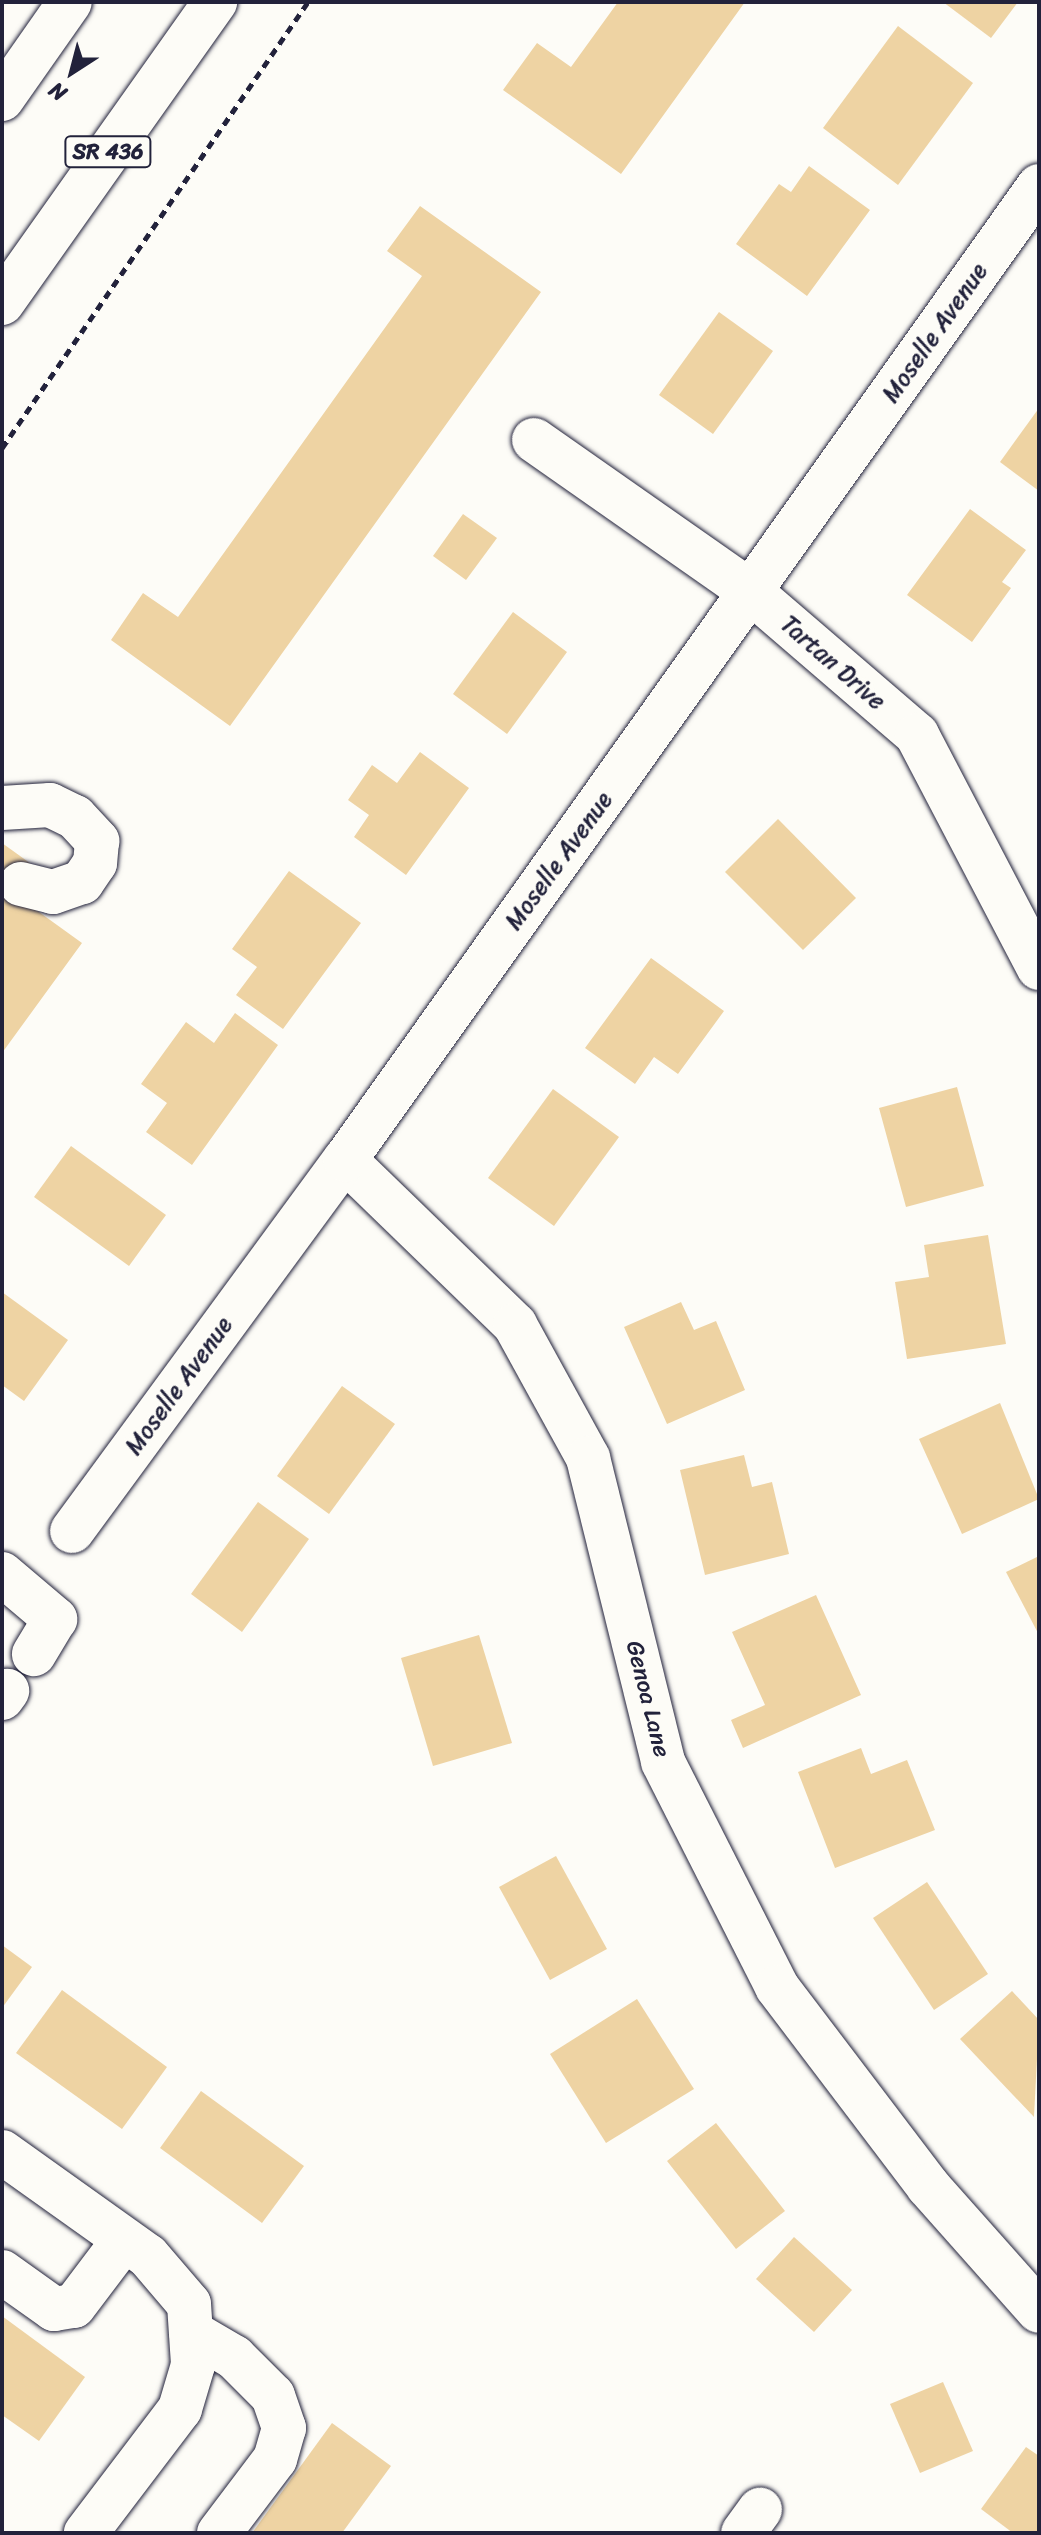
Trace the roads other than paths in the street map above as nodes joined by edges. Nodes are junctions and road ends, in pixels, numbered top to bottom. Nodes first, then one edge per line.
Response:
1 (70, 2) edge
2 (215, 2) edge
3 (2, 99) edge
4 (1039, 186) edge
5 (2, 303) edge
6 (534, 440) dead end
7 (751, 592) junction
8 (2, 808) edge
9 (21, 884) dead end
10 (1039, 968) edge
11 (345, 1160) junction
12 (72, 1531) dead end
13 (2, 1574) edge
14 (34, 1654) dead end
15 (2, 2152) edge
16 (124, 2240) junction
17 (2, 2272) edge
18 (1039, 2311) edge
19 (191, 2332) junction
20 (86, 2533) edge
21 (219, 2533) edge

1 - 3 street
2 - 5 street, SR 436
4 - 7 street, Moselle Avenue
6 - 7 street, Tartan Drive
7 - 10 street, Tartan Drive
7 - 11 street, Moselle Avenue
8 - 9 street
11 - 12 street, Moselle Avenue
11 - 18 street, Genoa Lane
13 - 14 street
15 - 16 street
16 - 17 street
16 - 19 street
19 - 20 street
19 - 21 street

